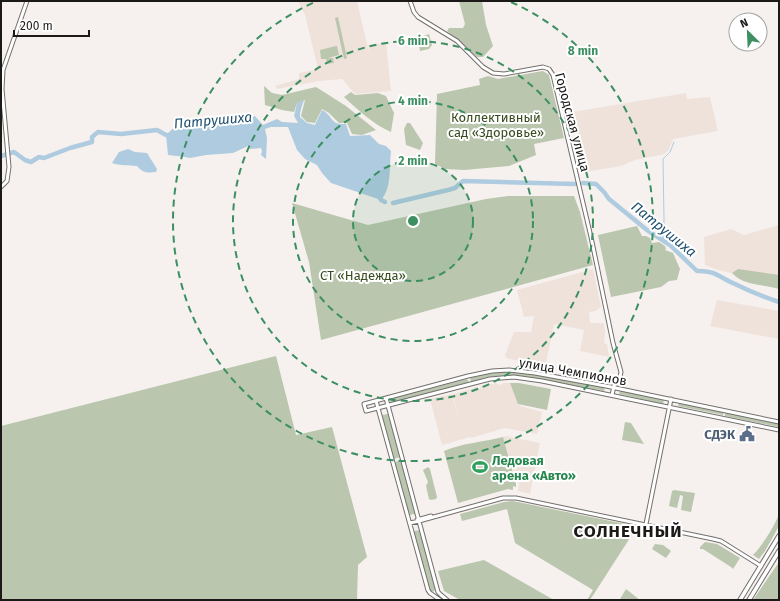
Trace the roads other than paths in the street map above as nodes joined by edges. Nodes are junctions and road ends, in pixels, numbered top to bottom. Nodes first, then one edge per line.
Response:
1 (27, 1) edge
2 (410, 1) edge
3 (1, 187) edge
4 (613, 388) junction
5 (612, 395) junction
6 (386, 398) junction
7 (376, 400) junction
8 (671, 400) junction
9 (388, 406) junction
10 (669, 406) junction
11 (378, 408) junction
12 (779, 422) edge
13 (779, 430) edge
14 (419, 520) junction
15 (410, 523) junction
16 (646, 524) junction
17 (779, 536) edge
18 (779, 552) edge
19 (761, 566) junction
20 (767, 570) junction
21 (440, 600) edge
22 (448, 600) edge
23 (740, 600) edge
24 (749, 600) edge

1 - 3 street
2 - 4 street, Городская улица
4 - 5 street, Городская улица
4 - 6 street, улица Чемпионов
4 - 8 street, улица Чемпионов
5 - 9 street, улица Чемпионов
5 - 10 street, улица Чемпионов
6 - 7 street, улица Чемпионов
6 - 9 street
7 - 11 street
7 - 11 street, улица Чемпионов
8 - 10 street
8 - 12 street, улица Чемпионов
9 - 11 street, улица Чемпионов
9 - 14 street
10 - 13 street, улица Чемпионов
10 - 16 street
11 - 15 street
14 - 15 street
14 - 16 street
14 - 22 street
15 - 21 street
16 - 19 street
17 - 19 main road
18 - 20 main road
19 - 20 main road
19 - 23 main road
20 - 24 main road

